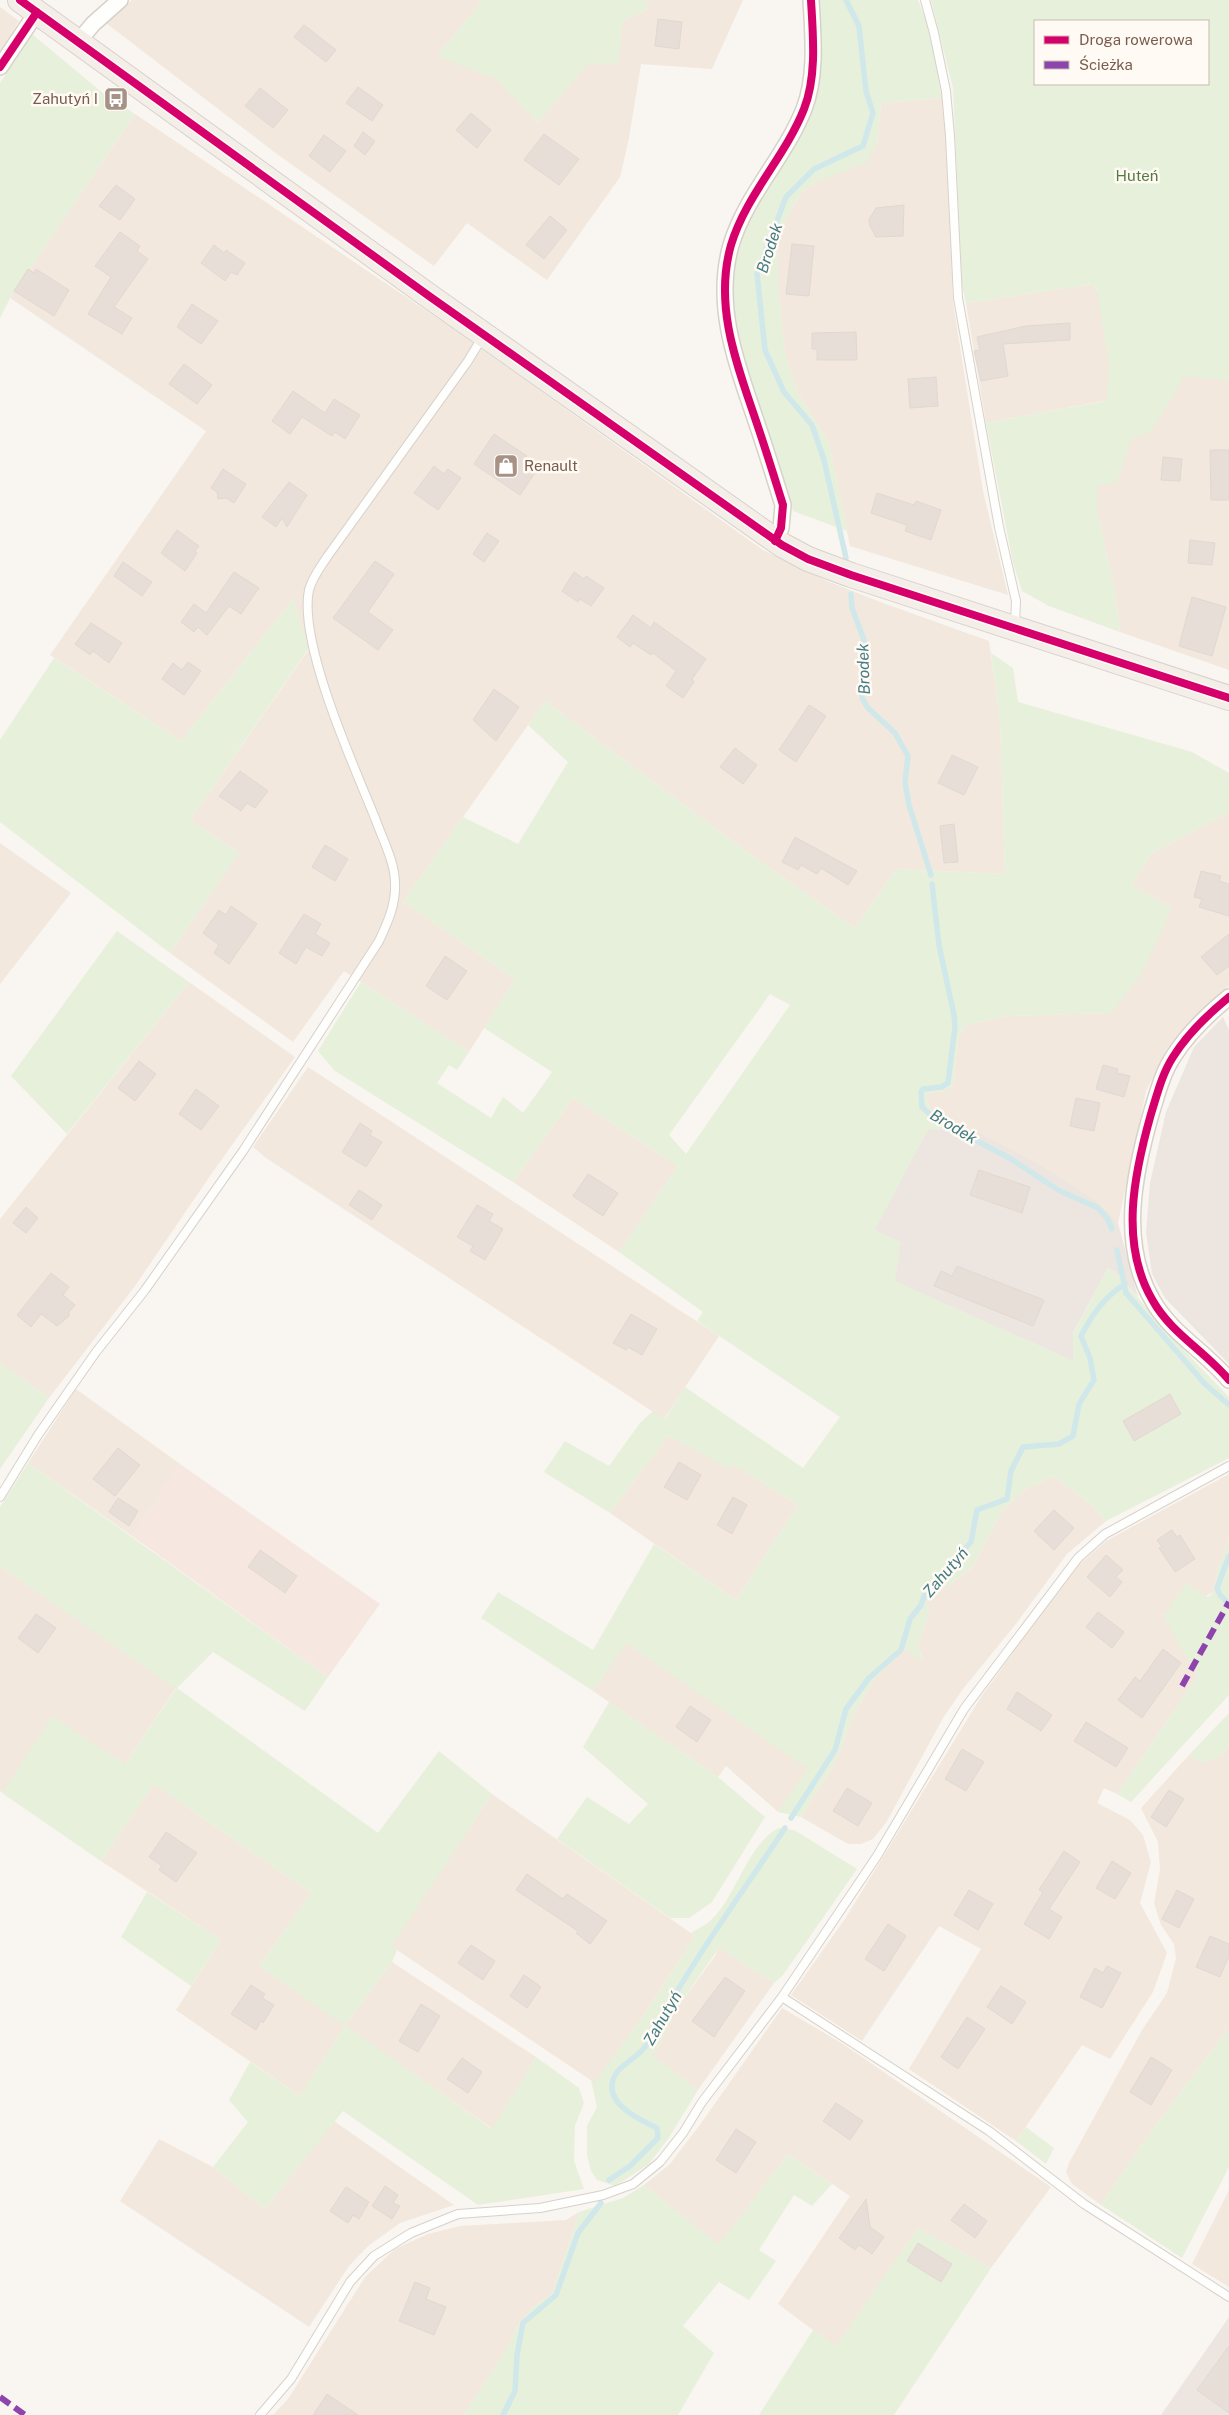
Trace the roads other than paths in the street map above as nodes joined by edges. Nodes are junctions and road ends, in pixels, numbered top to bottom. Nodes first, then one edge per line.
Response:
1 (120, 0) edge
2 (811, 0) edge
3 (925, 0) edge
4 (29, 6) edge
5 (78, 42) junction
6 (0, 67) edge
7 (484, 334) junction
8 (775, 541) junction
9 (1015, 630) junction
10 (1229, 698) edge
11 (1229, 997) edge
12 (1229, 1380) edge
13 (1229, 1466) edge
14 (0, 1497) edge
15 (782, 1997) junction
16 (1229, 2297) edge
17 (260, 2415) edge

1 - 5 street
2 - 8 street
3 - 9 lane
4 - 5 main road
4 - 6 street
5 - 7 main road
7 - 8 main road
7 - 14 lane
8 - 9 main road
9 - 10 main road
11 - 12 street
13 - 15 lane
15 - 16 lane
15 - 17 lane

